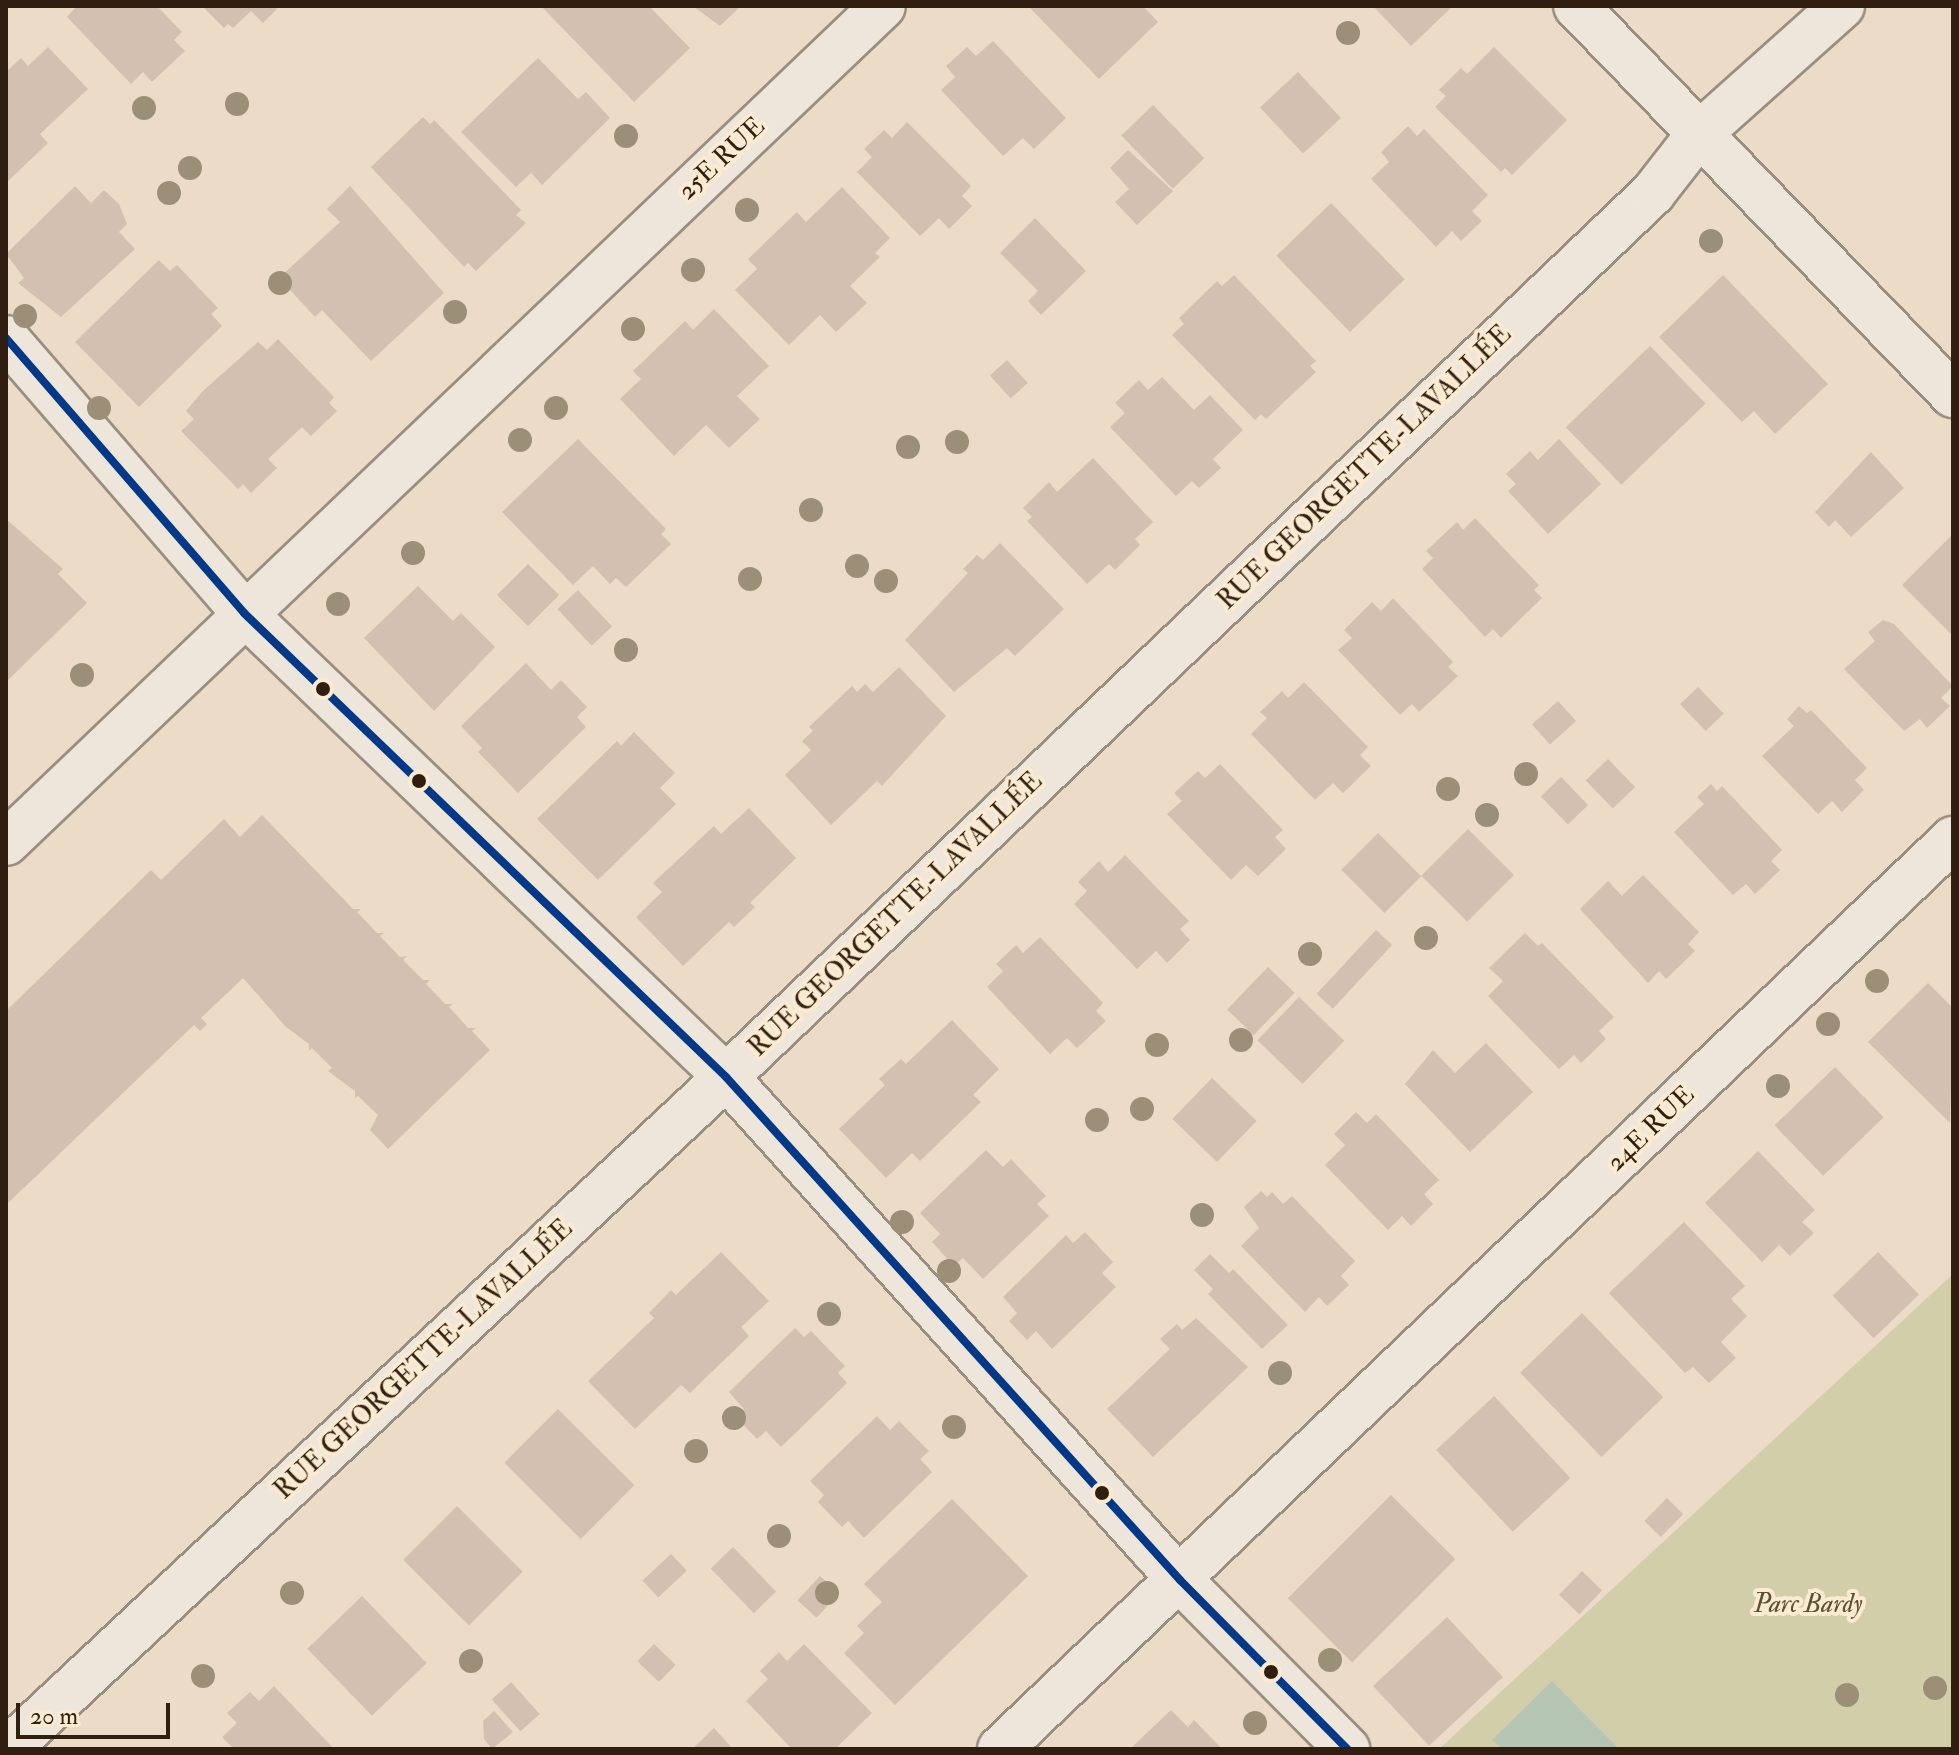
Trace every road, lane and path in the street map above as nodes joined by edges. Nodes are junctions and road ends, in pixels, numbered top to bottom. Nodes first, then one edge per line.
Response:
1 (883, 6) edge
2 (1576, 6) edge
3 (1842, 6) edge
4 (1699, 134) junction
5 (6, 338) edge
6 (1953, 395) edge
7 (244, 613) junction
8 (1953, 839) edge
9 (6, 843) edge
10 (726, 1077) junction
11 (1180, 1580) junction
12 (8, 1749) edge
13 (1000, 1749) edge
14 (1347, 1749) edge

1 - 7 street, 25E RUE
2 - 4 street
3 - 4 street, RUE GEORGETTE-LAVALLÉE
4 - 6 street
4 - 10 street, RUE GEORGETTE-LAVALLÉE
5 - 7 street
7 - 9 street, 25E RUE
7 - 10 street
8 - 11 street, 24E RUE
10 - 11 street
10 - 12 street, RUE GEORGETTE-LAVALLÉE
11 - 13 street, 24E RUE
11 - 14 street

